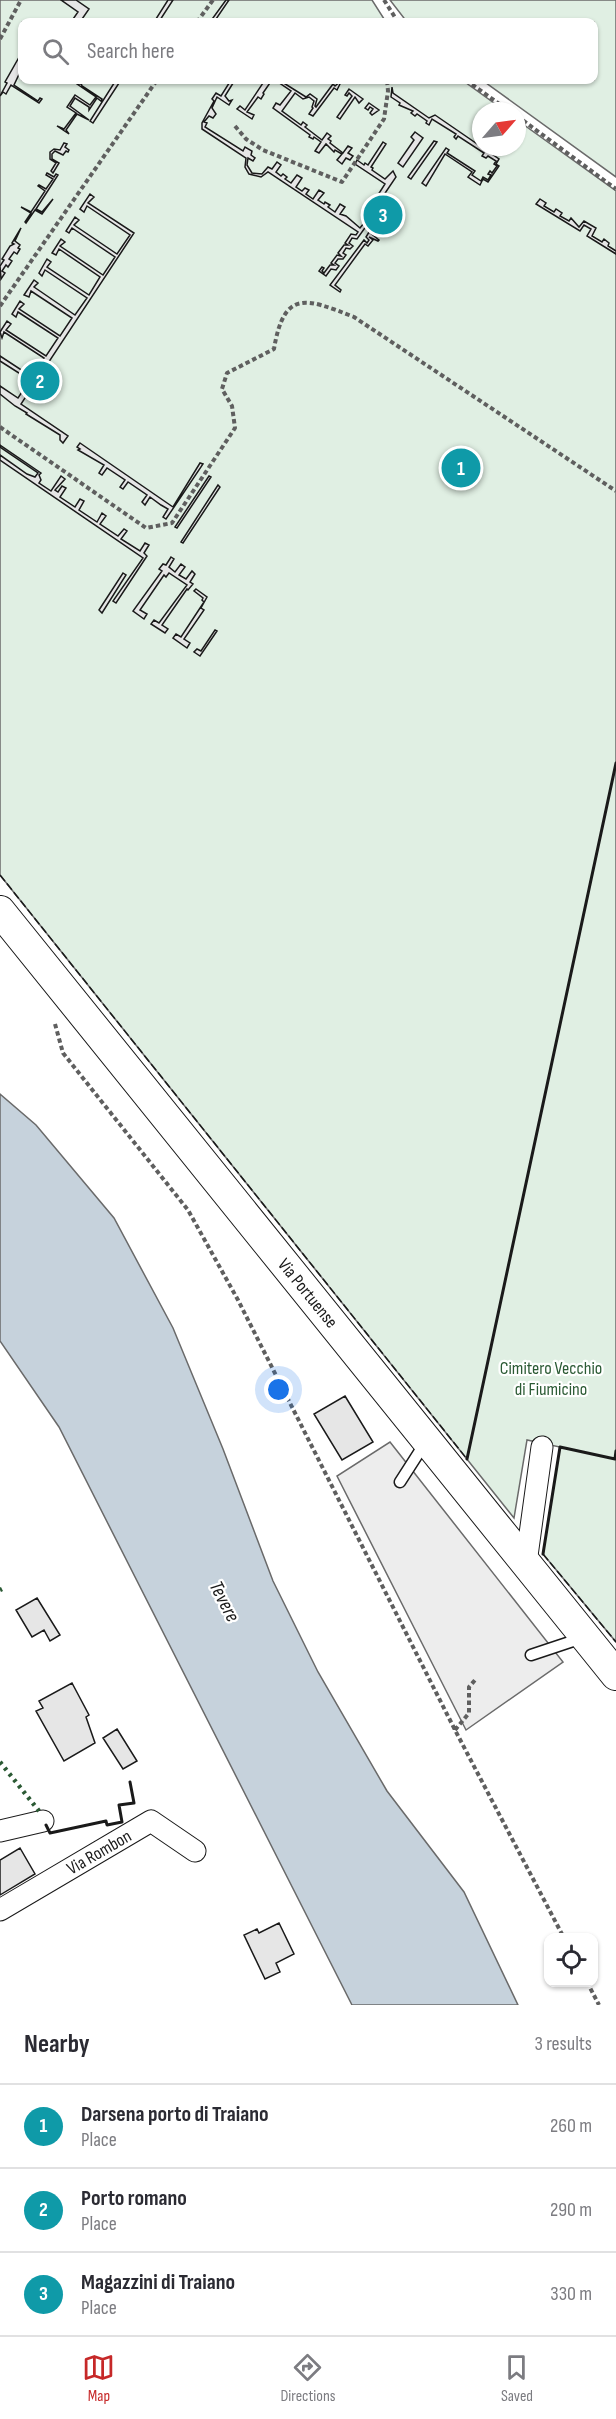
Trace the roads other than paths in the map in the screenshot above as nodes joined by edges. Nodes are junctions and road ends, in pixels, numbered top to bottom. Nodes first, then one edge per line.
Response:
1 (0, 911) edge
2 (427, 1441) junction
3 (542, 1447) dead end
4 (400, 1482) dead end
5 (526, 1563) junction
6 (585, 1637) junction
7 (531, 1655) dead end
8 (616, 1675) edge
9 (43, 1821) dead end
10 (0, 1830) edge
11 (195, 1851) dead end
12 (0, 1910) edge

1 - 2 street, Via Portuense
2 - 4 lane
2 - 5 street, Via Portuense
3 - 5 street
5 - 6 street, Via Portuense
6 - 7 lane
6 - 8 street, Via Portuense
9 - 10 street
11 - 12 street, Via Rombon

